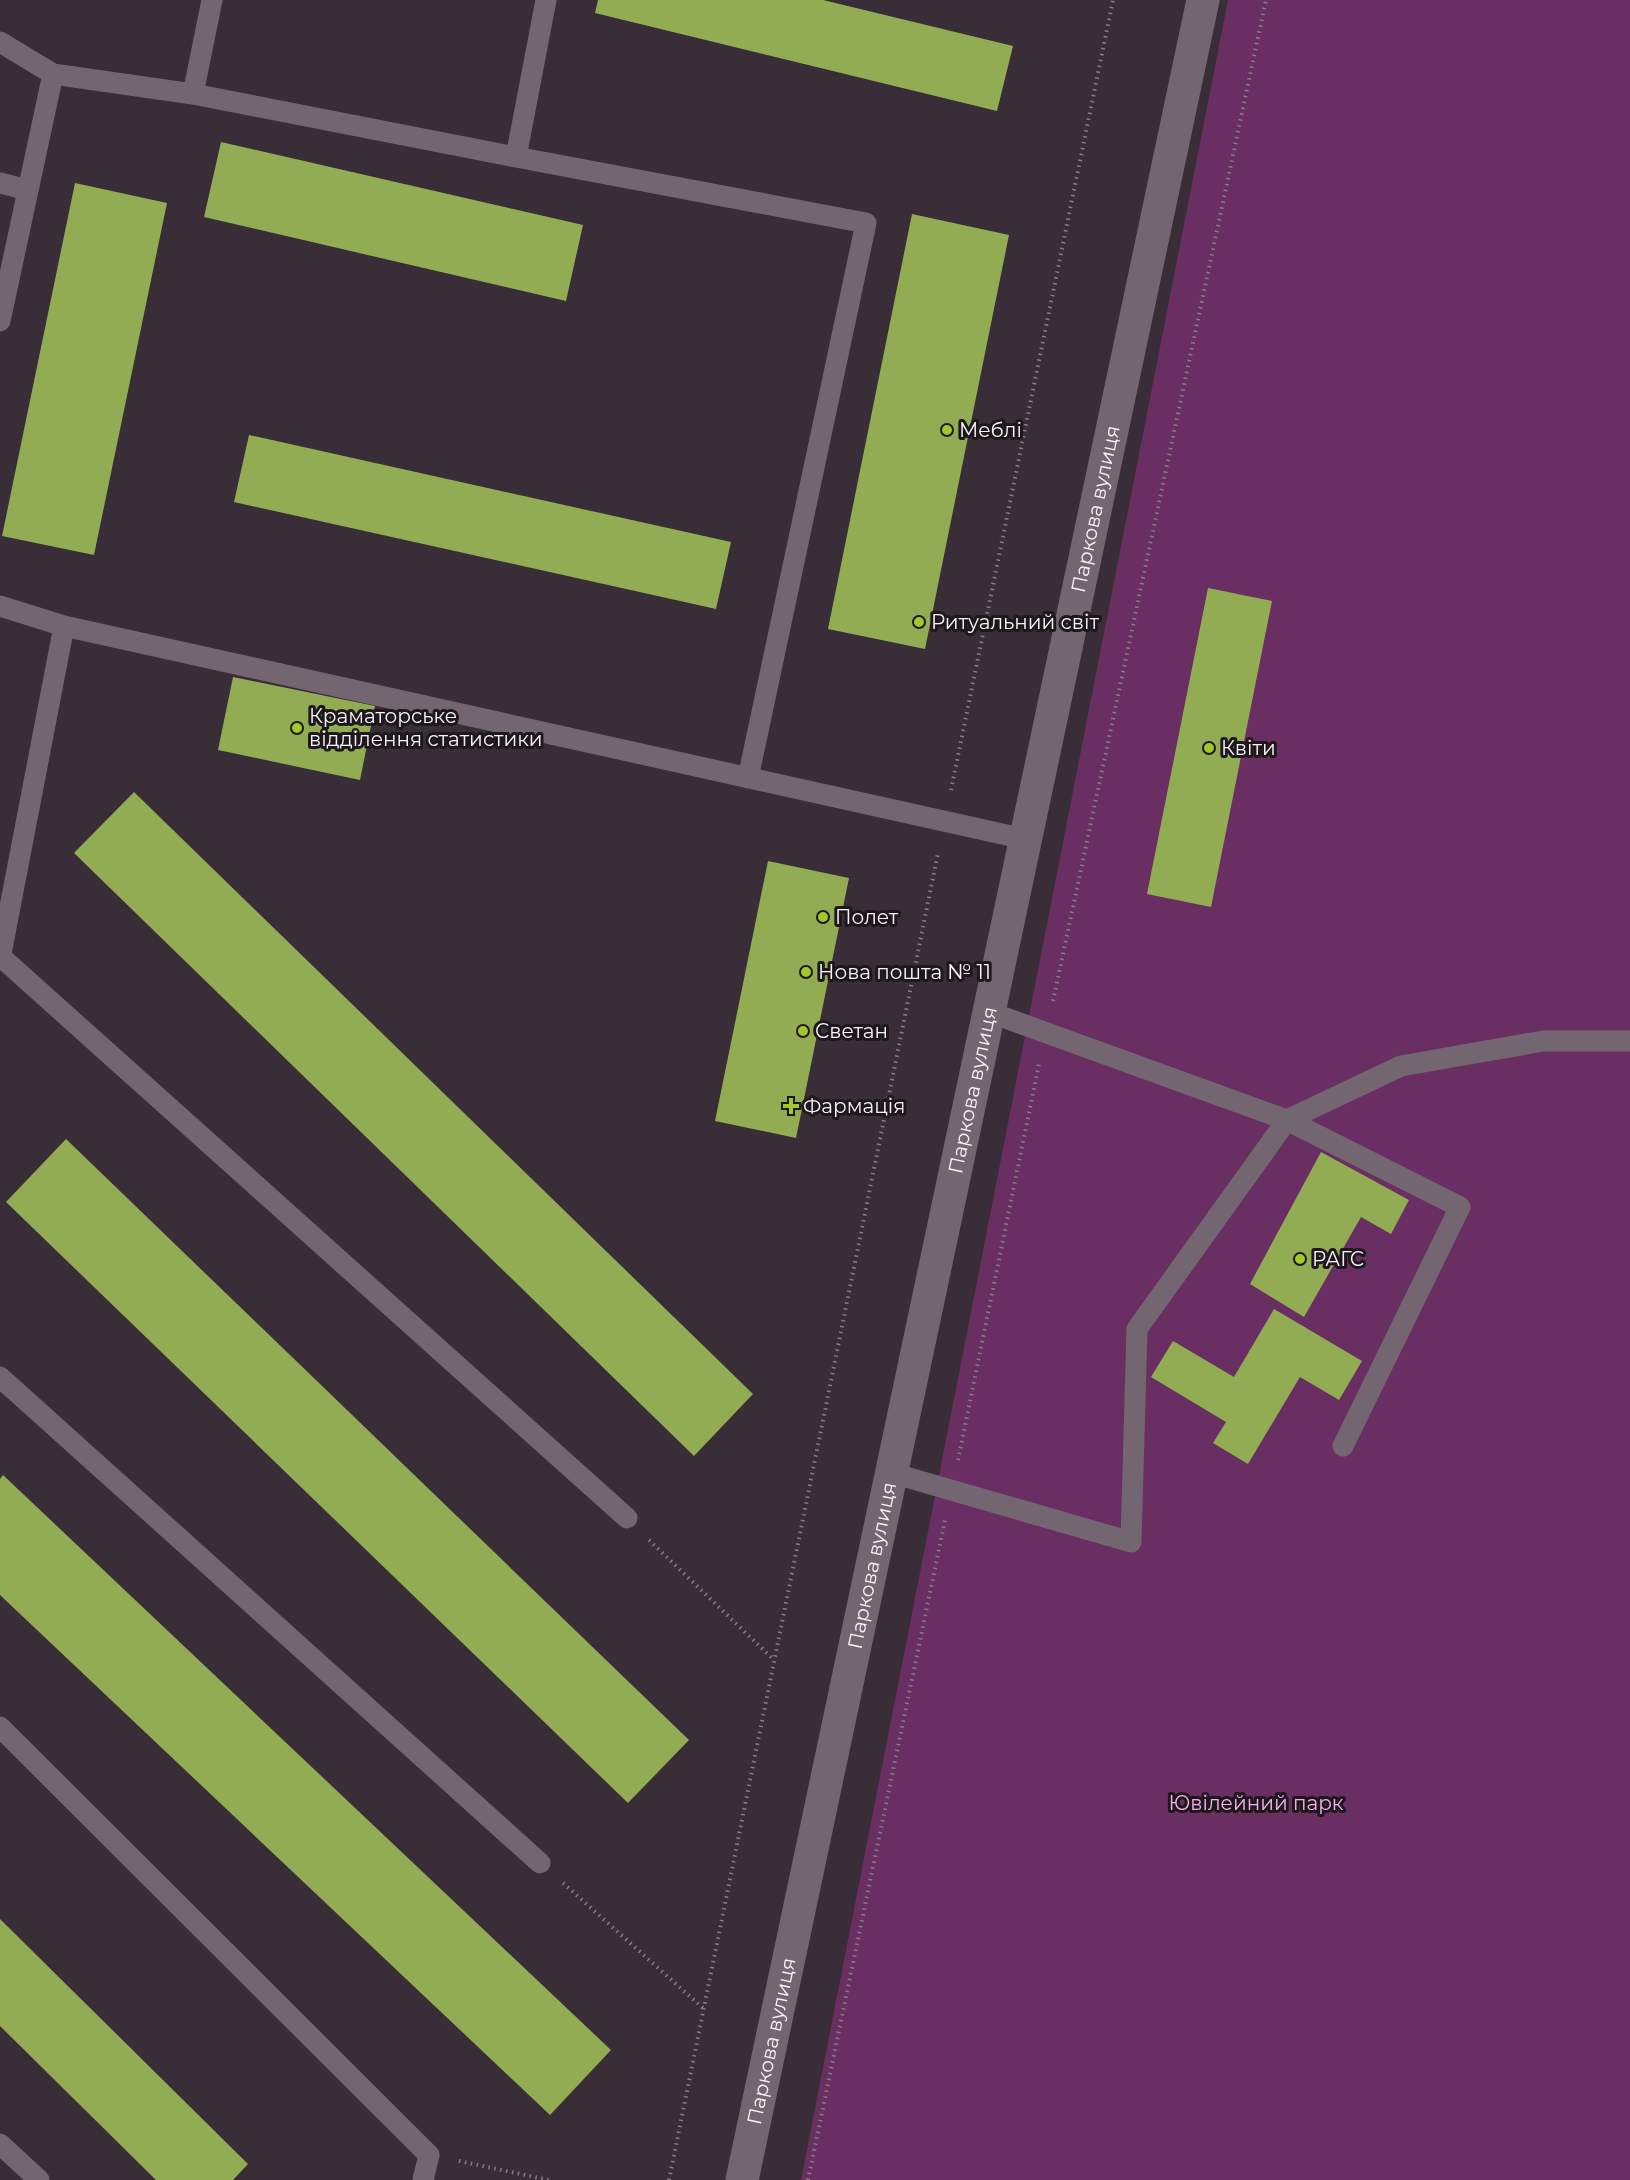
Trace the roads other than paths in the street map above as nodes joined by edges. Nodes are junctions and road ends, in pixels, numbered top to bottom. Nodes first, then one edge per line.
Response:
1 (212, 0) edge
2 (546, 0) edge
3 (1203, 0) edge
4 (0, 42) edge
5 (53, 74) junction
6 (193, 94) junction
7 (516, 157) junction
8 (0, 183) edge
9 (28, 190) junction
10 (0, 321) edge
11 (0, 606) edge
12 (64, 627) junction
13 (748, 778) junction
14 (1025, 839) junction
15 (0, 957) edge
16 (989, 1012) junction
17 (1630, 1041) edge
18 (1287, 1120) junction
19 (0, 1377) edge
20 (1343, 1446) dead end
21 (892, 1473) junction
22 (627, 1518) road end
23 (0, 1727) edge
24 (540, 1863) road end
25 (0, 2144) edge
26 (39, 2180) edge
27 (423, 2180) edge
28 (742, 2180) edge

1 - 6 lane
2 - 7 lane
3 - 14 street, Паркова вулиця
4 - 5 lane
5 - 6 lane
5 - 9 lane
6 - 7 lane
7 - 13 lane
8 - 9 lane
9 - 10 lane
11 - 12 lane
12 - 13 lane
12 - 15 lane
13 - 14 lane
14 - 16 street, Паркова вулиця
15 - 22 lane
16 - 18 lane
16 - 21 street, Паркова вулиця
17 - 18 lane
18 - 20 lane
18 - 21 lane
19 - 24 lane
21 - 28 street, Паркова вулиця
23 - 27 lane
25 - 26 lane

